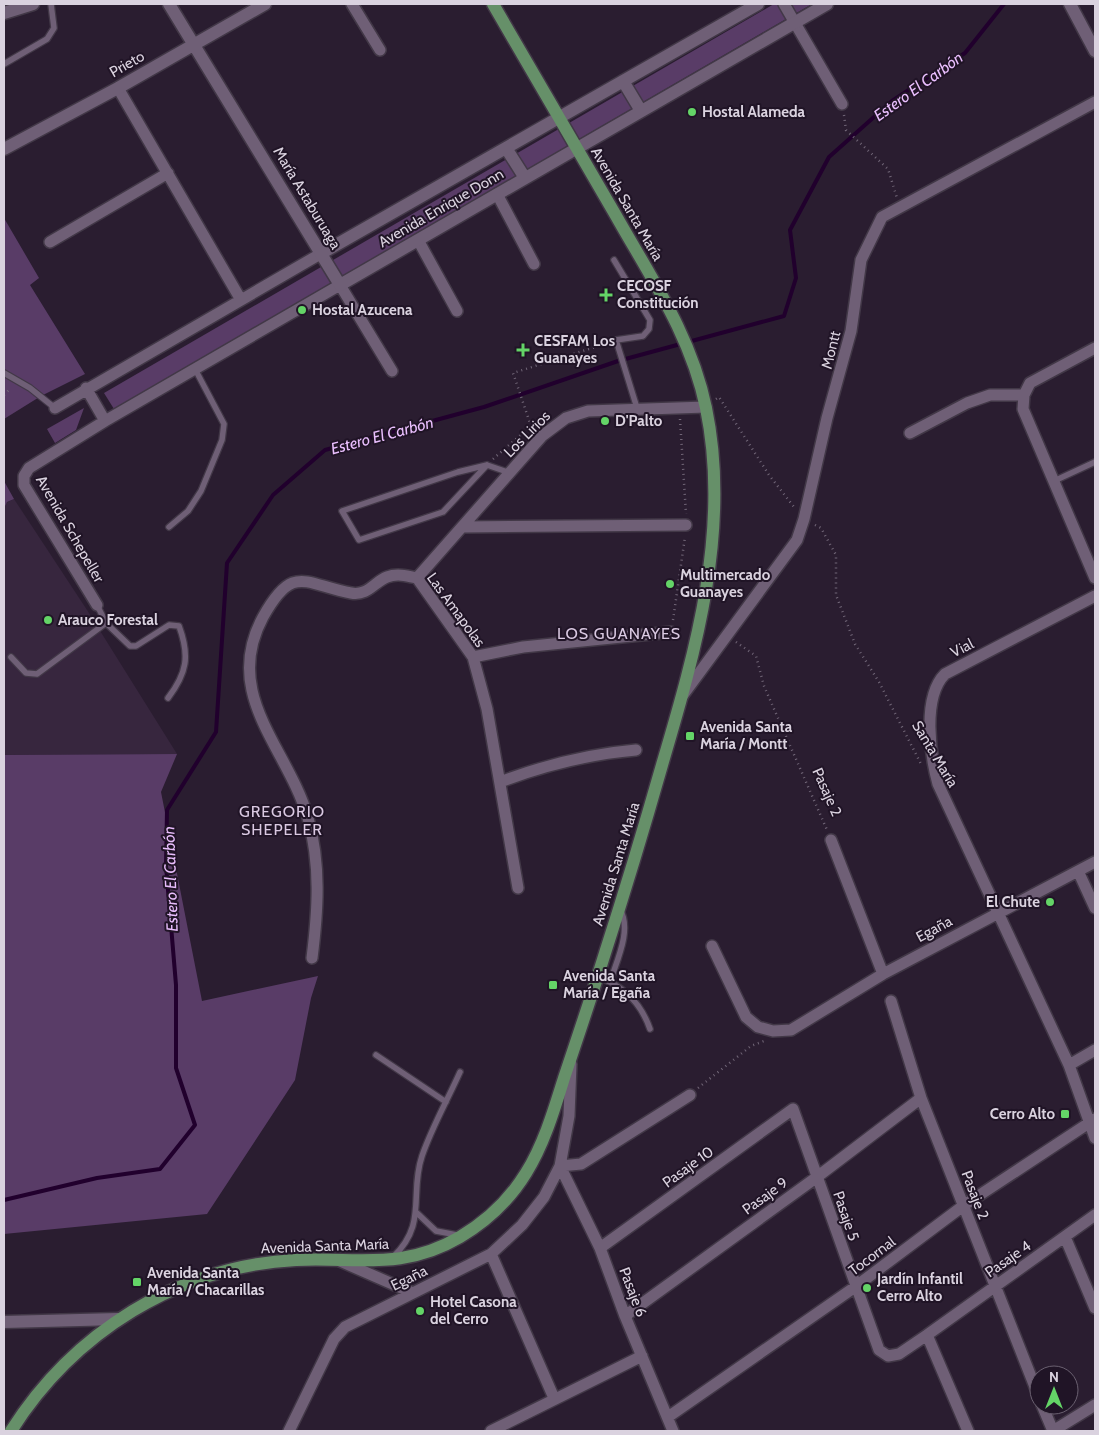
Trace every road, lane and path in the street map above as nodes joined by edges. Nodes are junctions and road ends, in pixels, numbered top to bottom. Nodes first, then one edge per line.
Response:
1 (33, 4) edge
2 (51, 4) edge
3 (168, 4) edge
4 (265, 4) edge
5 (352, 4) edge
6 (493, 4) edge
7 (758, 4) edge
8 (784, 4) edge
9 (827, 4) edge
10 (1070, 4) edge
11 (4, 13) edge
12 (794, 22) junction
13 (194, 43) junction
14 (380, 50) dead end
15 (1095, 51) edge
16 (4, 64) edge
17 (624, 81) junction
18 (118, 88) junction
19 (1095, 102) edge
20 (842, 104) dead end
21 (641, 111) junction
22 (559, 118) junction
23 (846, 130) dead end
24 (506, 148) junction
25 (577, 148) junction
26 (4, 149) edge
27 (168, 173) junction
28 (525, 178) junction
29 (498, 194) junction
30 (899, 206) junction
31 (418, 240) junction
32 (50, 242) dead end
33 (322, 253) junction
34 (614, 260) dead end
35 (534, 264) dead end
36 (340, 285) junction
37 (241, 300) junction
38 (457, 311) dead end
39 (616, 340) junction
40 (1095, 348) edge
41 (195, 369) junction
42 (392, 371) dead end
43 (4, 373) edge
44 (86, 388) junction
45 (1024, 395) junction
46 (706, 407) junction
47 (55, 408) joint
48 (637, 408) junction
49 (106, 421) junction
50 (910, 433) dead end
51 (1095, 462) edge
52 (487, 466) junction
53 (510, 473) junction
54 (1054, 481) junction
55 (804, 519) junction
56 (686, 526) dead end
57 (169, 527) dead end
58 (462, 527) junction
59 (417, 578) junction
60 (1095, 578) edge
61 (1095, 596) edge
62 (97, 605) joint
63 (106, 623) junction
64 (671, 632) dead end
65 (727, 634) junction
66 (11, 657) dead end
67 (473, 657) junction
68 (683, 695) junction
69 (168, 698) dead end
70 (636, 750) dead end
71 (500, 782) junction
72 (938, 784) junction
73 (831, 840) joint
74 (1095, 862) edge
75 (1078, 871) junction
76 (518, 888) dead end
77 (1095, 908) edge
78 (998, 912) junction
79 (712, 946) dead end
80 (312, 958) dead end
81 (882, 974) junction
82 (604, 979) junction
83 (891, 1001) dead end
84 (650, 1029) dead end
85 (767, 1040) dead end
86 (1095, 1050) edge
87 (376, 1055) dead end
88 (571, 1057) junction
89 (1069, 1065) junction
90 (460, 1072) dead end
91 (690, 1095) joint
92 (921, 1098) junction
93 (446, 1102) junction
94 (793, 1109) joint
95 (1093, 1120) edge
96 (1095, 1138) edge
97 (560, 1166) junction
98 (817, 1177) junction
99 (963, 1206) junction
100 (417, 1213) junction
101 (1095, 1215) edge
102 (463, 1235) junction
103 (1065, 1237) junction
104 (600, 1248) junction
105 (491, 1254) junction
106 (338, 1260) junction
107 (388, 1261) junction
108 (855, 1287) junction
109 (994, 1287) junction
110 (413, 1293) junction
111 (1095, 1308) edge
112 (625, 1316) junction
113 (118, 1319) junction
114 (4, 1322) edge
115 (928, 1335) junction
116 (642, 1356) junction
117 (888, 1356) joint
118 (1029, 1373) edge
119 (554, 1398) junction
120 (1095, 1405) edge
121 (1046, 1415) edge
122 (668, 1417) junction
123 (11, 1431) edge
124 (289, 1431) edge
125 (490, 1431) edge
126 (673, 1431) edge
127 (968, 1431) edge
128 (1053, 1431) edge

1 - 11 street
2 - 16 lane
3 - 13 street, María Astaburuaga
4 - 13 street, Prieto
5 - 14 street
6 - 22 main road, Avenida Santa María
7 - 17 street, Avenida Enrique Donn
8 - 12 street
9 - 12 street, Avenida Enrique Donn
10 - 15 street
12 - 20 street
12 - 21 street, Avenida Enrique Donn
13 - 18 street, Prieto
13 - 33 street, María Astaburuaga
17 - 21 street
17 - 22 street, Avenida Enrique Donn
18 - 26 street, Prieto
18 - 27 street
19 - 30 street, Montt
21 - 25 street, Avenida Enrique Donn
22 - 24 street, Avenida Enrique Donn
22 - 25 main road, Avenida Santa María
23 - 30 path
24 - 28 street
24 - 33 street, Avenida Enrique Donn
25 - 28 street, Avenida Enrique Donn
25 - 46 main road, Avenida Santa María
27 - 32 street
27 - 37 street
28 - 29 street, Avenida Enrique Donn
29 - 31 street, Avenida Enrique Donn
29 - 35 street
30 - 55 street, Montt
31 - 36 street, Avenida Enrique Donn
31 - 38 street
33 - 36 street, María Astaburuaga
33 - 37 street, Avenida Enrique Donn
34 - 39 lane
36 - 41 street, Avenida Enrique Donn
36 - 42 street, María Astaburuaga
37 - 44 street, Avenida Enrique Donn
39 - 48 lane
39 - 52 path
40 - 45 street
41 - 49 street, Avenida Enrique Donn
41 - 57 lane
43 - 47 lane
44 - 47 street, Avenida Enrique Donn
44 - 49 street
45 - 50 street
45 - 54 street
46 - 48 street, Los Lirios
46 - 55 path, Santa María
46 - 68 main road, Avenida Santa María
48 - 53 street, Los Lirios
49 - 62 street, Avenida Schepeller
51 - 54 lane
52 - 52 lane
52 - 53 lane
53 - 58 street, Los Lirios
54 - 60 street
55 - 65 street, Montt
55 - 72 path, Santa María
56 - 58 street
58 - 59 street, Los Lirios
59 - 67 street, Las Amapolas
59 - 80 street, Las Amapolas
61 - 72 street, Vial
62 - 63 lane
63 - 66 lane
63 - 69 lane
64 - 67 street
65 - 68 street, Montt
65 - 73 path, Pasaje 2
67 - 71 street, Las Amapolas
68 - 82 main road, Avenida Santa María
70 - 71 street
71 - 76 street, Las Amapolas
72 - 78 street, Santa María
73 - 81 street, Pasaje 2
74 - 75 street, Egaña
75 - 77 street
75 - 78 street, Egaña
78 - 81 street, Egaña
78 - 89 street, Santa María
79 - 81 street, Egaña
82 - 84 lane
82 - 88 main road, Avenida Santa María
83 - 92 street, Pasaje 2
85 - 91 path
86 - 89 street
87 - 93 lane
88 - 97 street, Egaña
88 - 102 main road, Avenida Santa María
89 - 95 street, Santa María
90 - 93 lane
91 - 97 street
92 - 98 street, Pasaje 9
92 - 99 street, Pasaje 2
93 - 100 lane
94 - 98 street, Pasaje 5
94 - 104 street, Pasaje 10
95 - 96 street, Santa María
95 - 99 street, Tocornal
97 - 104 street, Pasaje 6
97 - 105 street, Egaña
98 - 108 street, Pasaje 5
98 - 112 street, Pasaje 9
99 - 108 street, Tocornal
99 - 109 street, Pasaje 2
100 - 102 lane
100 - 107 lane
101 - 103 street, Pasaje 4
102 - 107 main road, Avenida Santa María
103 - 109 street, Pasaje 4
103 - 111 street
104 - 112 street, Pasaje 6
105 - 110 street, Egaña
105 - 119 street
106 - 107 main road, Avenida Santa María
106 - 110 street
106 - 113 main road, Avenida Santa María
108 - 117 street, Pasaje 5
108 - 122 street, Tocornal
109 - 115 street, Pasaje 4
109 - 118 street, Pasaje 2
110 - 124 street, Egaña
112 - 116 street, Pasaje 6
113 - 114 street
113 - 123 main road, Avenida Santa María
115 - 117 street, Pasaje 4
115 - 127 street
116 - 119 street
116 - 122 street, Pasaje 6
119 - 125 street
120 - 128 street
121 - 128 street
122 - 126 street, Pasaje 6

